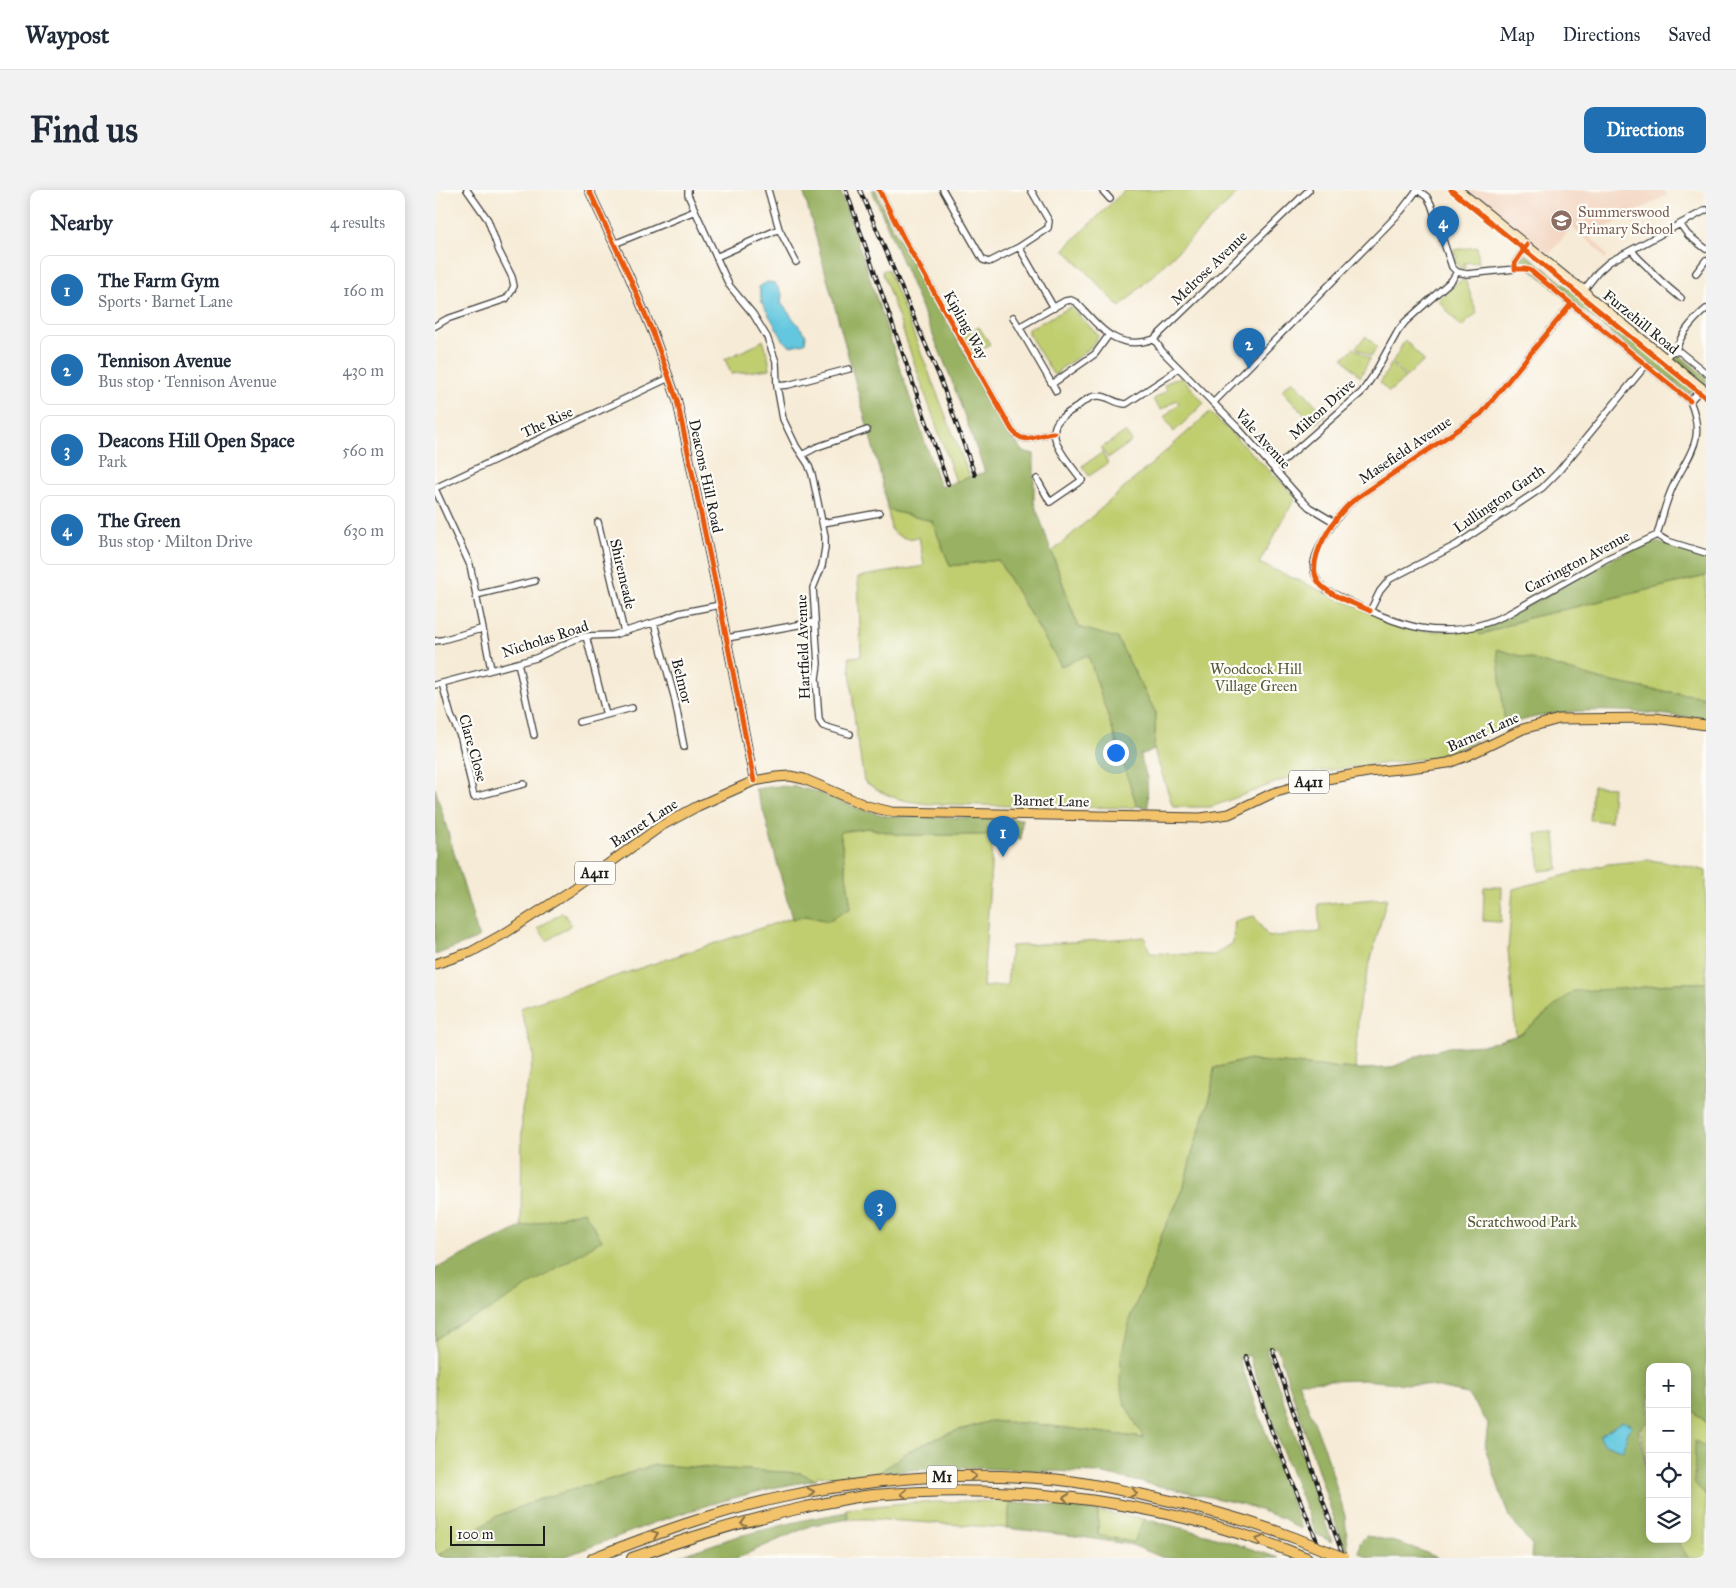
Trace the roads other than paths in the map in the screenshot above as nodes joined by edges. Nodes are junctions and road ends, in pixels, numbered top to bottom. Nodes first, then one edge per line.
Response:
1 (467, 190) edge
2 (589, 190) edge
3 (687, 190) edge
4 (768, 190) edge
5 (879, 190) edge
6 (943, 190) edge
7 (1031, 190) edge
8 (1102, 190) edge
9 (1309, 190) edge
10 (1418, 190) edge
11 (1459, 190) edge
12 (1111, 199) dead end
13 (1706, 210) edge
14 (695, 211) junction
15 (1680, 224) junction
16 (779, 229) junction
17 (615, 244) junction
18 (1527, 246) junction
19 (1019, 247) junction
20 (1706, 249) edge
21 (1632, 250) junction
22 (716, 257) junction
23 (1706, 260) edge
24 (796, 262) dead end
25 (1515, 269) junction
26 (1457, 272) junction
27 (1696, 273) dead end
28 (1584, 290) junction
29 (1681, 298) dead end
30 (1571, 304) junction
31 (1053, 308) junction
32 (1706, 309) edge
33 (1013, 318) dead end
34 (435, 326) edge
35 (1019, 327) junction
36 (1108, 336) junction
37 (1154, 339) junction
38 (1676, 351) junction
39 (1665, 358) junction
40 (1646, 365) junction
41 (1178, 367) junction
42 (849, 369) dead end
43 (1706, 373) edge
44 (669, 378) junction
45 (1052, 384) junction
46 (777, 386) junction
47 (1704, 389) edge
48 (1056, 391) dead end
49 (1689, 401) junction
50 (1213, 403) junction
51 (867, 430) dead end
52 (1054, 433) junction
53 (803, 455) junction
54 (1275, 469) junction
55 (1037, 479) dead end
56 (435, 489) edge
57 (879, 513) dead end
58 (598, 522) dead end
59 (1334, 522) junction
60 (823, 523) junction
61 (1657, 535) junction
62 (1706, 553) edge
63 (535, 581) dead end
64 (476, 595) junction
65 (720, 605) junction
66 (1370, 611) junction
67 (814, 622) junction
68 (654, 623) junction
69 (481, 629) junction
70 (624, 632) junction
71 (586, 636) junction
72 (727, 638) junction
73 (435, 641) edge
74 (518, 663) junction
75 (491, 669) junction
76 (438, 684) edge
77 (631, 708) dead end
78 (606, 715) junction
79 (579, 722) dead end
80 (1706, 726) edge
81 (850, 734) dead end
82 (534, 735) dead end
83 (684, 747) dead end
84 (754, 781) junction
85 (525, 784) dead end
86 (435, 964) edge
87 (593, 1558) edge
88 (632, 1558) edge
89 (1306, 1558) edge
90 (1344, 1558) edge

1 - 34 street
2 - 17 street, Deacons Hill Road
3 - 14 street, Hartfield Avenue
4 - 16 street
5 - 52 street, Kipling Way
6 - 19 street
7 - 19 street
8 - 12 street
9 - 37 street, Melrose Avenue
10 - 26 street
10 - 50 street
11 - 18 street, Furzehill Road
13 - 15 street
14 - 17 street
14 - 22 street, Hartfield Avenue
15 - 20 street
15 - 21 street
16 - 22 street
16 - 24 street
17 - 44 street, Deacons Hill Road
18 - 25 street
18 - 28 street, Furzehill Road
19 - 31 street
21 - 28 street
21 - 29 street
22 - 46 street, Hartfield Avenue
23 - 27 street
25 - 26 street
25 - 30 street, Furzehill Road
26 - 54 street, Milton Drive
28 - 39 street, Furzehill Road
30 - 40 street, Furzehill Road
30 - 59 street, Masefield Avenue
31 - 35 street
31 - 36 street
32 - 38 street
33 - 35 street
35 - 45 street
36 - 37 street
36 - 45 street
37 - 41 street
38 - 39 street, Furzehill Road
38 - 43 street, Furzehill Road
39 - 47 street, Furzehill Road
40 - 49 street, Furzehill Road
40 - 66 street, Lullington Garth
41 - 50 street, Vale Avenue
41 - 52 street
42 - 46 street
44 - 56 street, The Rise
44 - 65 street, Deacons Hill Road
45 - 48 street
46 - 53 street, Hartfield Avenue
47 - 49 street
49 - 61 street
50 - 54 street, Vale Avenue
51 - 53 street
52 - 55 street
53 - 60 street, Hartfield Avenue
54 - 59 street, Vale Avenue
56 - 64 street
57 - 60 street
58 - 70 street, Shiremeade
59 - 66 street, Masefield Avenue
60 - 67 street, Hartfield Avenue
61 - 62 street
61 - 66 street, Carrington Avenue
63 - 64 street
64 - 69 street
65 - 68 street, Nicholas Road
65 - 72 street, Deacons Hill Road
67 - 72 street
67 - 81 street, Hartfield Avenue
68 - 70 street, Nicholas Road
68 - 83 street, Belmor
69 - 73 street
69 - 75 street
70 - 71 street, Nicholas Road
71 - 74 street, Nicholas Road
71 - 78 street
72 - 84 street, Deacons Hill Road
74 - 75 street, Nicholas Road
74 - 82 street
75 - 76 street, Nicholas Road
76 - 85 street, Clare Close
77 - 78 street
78 - 79 street
80 - 84 main road, Barnet Lane / A411
84 - 86 main road, Barnet Lane / A411
87 -> 90 highway, M1, bridge
89 -> 88 highway, M1

